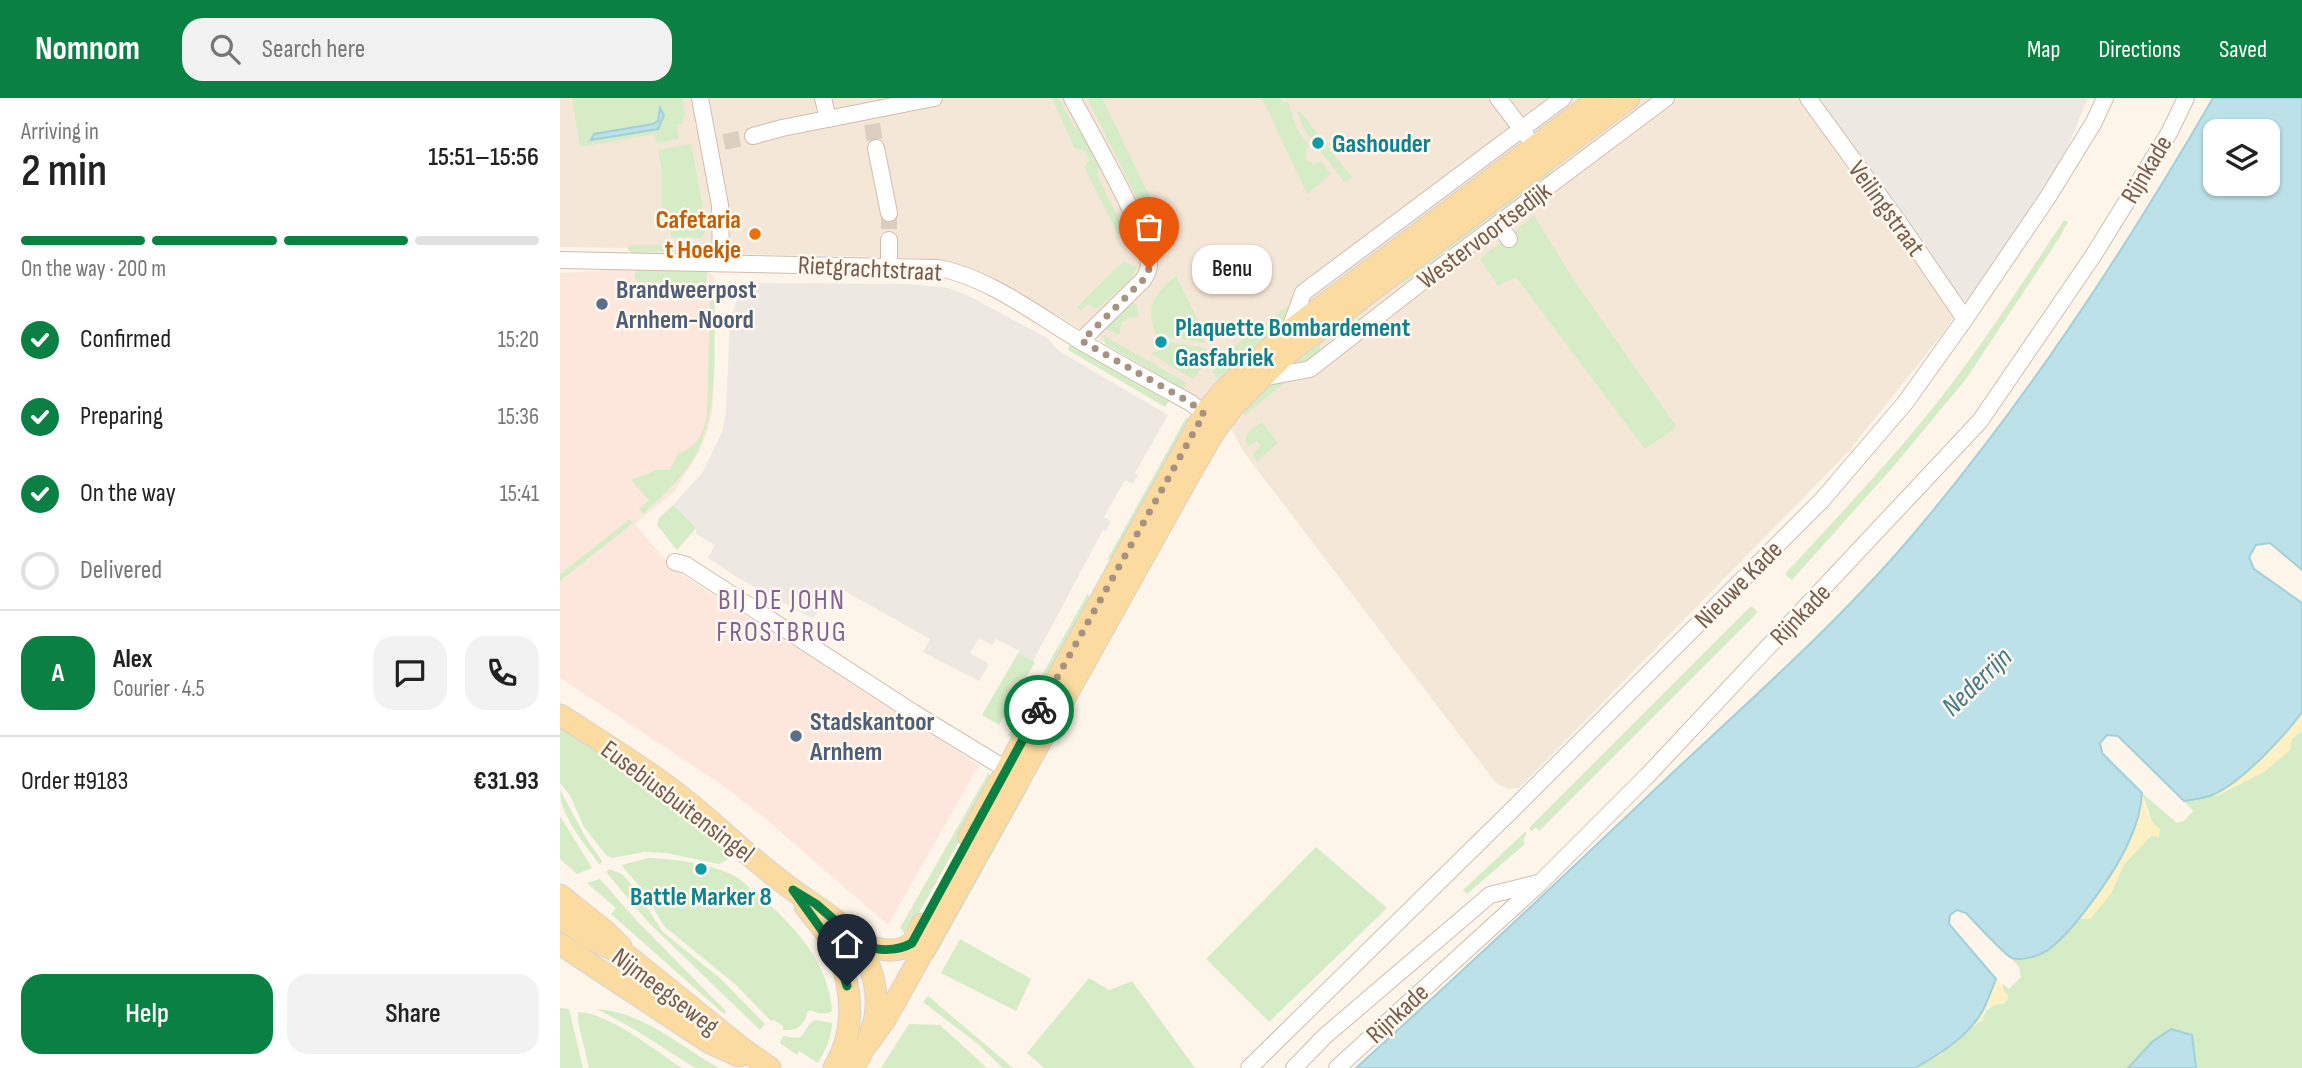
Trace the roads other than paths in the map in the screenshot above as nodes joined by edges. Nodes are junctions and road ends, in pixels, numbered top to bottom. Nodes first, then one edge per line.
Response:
1 (700, 98) edge
2 (823, 98) edge
3 (934, 98) edge
4 (1072, 98) edge
5 (1498, 98) edge
6 (1563, 98) edge
7 (1599, 98) edge
8 (1629, 98) edge
9 (1666, 98) edge
10 (1808, 98) edge
11 (2105, 98) edge
12 (2171, 98) edge
13 (2186, 98) edge
14 (912, 100) edge
15 (828, 119) junction
16 (1521, 129) junction
17 (2169, 133) junction
18 (753, 136) tunnel mouth
19 (876, 148) tunnel mouth
20 (1542, 152) junction
21 (889, 214) tunnel mouth
22 (1498, 224) junction
23 (1509, 239) dead end
24 (889, 240) tunnel mouth
25 (560, 260) edge
26 (721, 262) junction
27 (889, 267) junction
28 (1965, 319) junction
29 (1289, 331) junction
30 (1082, 341) junction
31 (1260, 378) junction
32 (1204, 414) junction
33 (1213, 434) junction
34 (675, 562) dead end
35 (560, 715) edge
36 (1012, 773) junction
37 (1540, 883) junction
38 (793, 890) junction
39 (560, 895) edge
40 (560, 918) edge
41 (855, 939) junction
42 (912, 943) junction
43 (560, 944) edge
44 (629, 957) junction
45 (906, 980) junction
46 (866, 982) junction
47 (1302, 1014) junction
48 (1325, 1036) junction
49 (869, 1042) junction
50 (764, 1068) edge
51 (770, 1068) edge
52 (834, 1068) edge
53 (853, 1068) edge
54 (1249, 1068) edge
55 (1294, 1068) edge
56 (1338, 1068) edge

1 - 26 street
2 - 15 street
3 - 14 street
4 - 30 street
5 - 16 street
6 - 16 street, Westervoortsedijk
7 - 20 main road, Westervoortsedijk
8 - 20 main road, Westervoortsedijk
9 - 22 street, Westervoortsedijk
10 - 28 street, Veilingstraat
11 - 28 street, Nieuwe Kade
12 - 17 street
13 - 17 street, Rijnkade
14 - 15 street
15 - 18 street
16 - 20 street
16 - 29 street, Westervoortsedijk
17 - 37 street, Rijnkade
19 - 21 street
20 - 29 main road, Westervoortsedijk
20 - 31 main road, Westervoortsedijk
22 - 23 street
22 - 31 street, Westervoortsedijk
24 - 27 street
25 - 26 street, Rietgrachtstraat
26 - 27 street, Rietgrachtstraat
27 - 30 street, Rietgrachtstraat
28 - 47 street, Nieuwe Kade
29 - 32 main road, Westervoortsedijk
30 - 32 street, Rietgrachtstraat
31 - 33 main road, Westervoortsedijk
32 - 33 street
32 - 36 main road, Westervoortsedijk
33 - 36 main road, Westervoortsedijk
34 - 36 street
35 - 38 main road, Eusebiusbuitensingel
36 - 42 main road, Westervoortsedijk
36 - 45 main road, Westervoortsedijk
37 - 48 street
37 - 56 street, Rijnkade
38 - 41 main road, Eusebiusbuitensingel
38 - 46 main road, Eusebiusbuitensingel
39 - 44 main road
40 - 44 main road, Nijmeegseweg
41 - 42 main road
41 - 46 main road, Eusebiusbuitensingel
42 - 46 main road, Westervoortsedijk
43 - 50 main road, Nijmeegseweg
44 - 51 main road, Nijmeegseweg
45 - 46 main road
45 - 49 main road, Westervoortsedijk
46 - 49 main road
46 - 52 main road
47 - 48 street
47 - 54 street, Nieuwe Kade
48 - 55 street
49 - 53 main road, Westervoortsedijk

